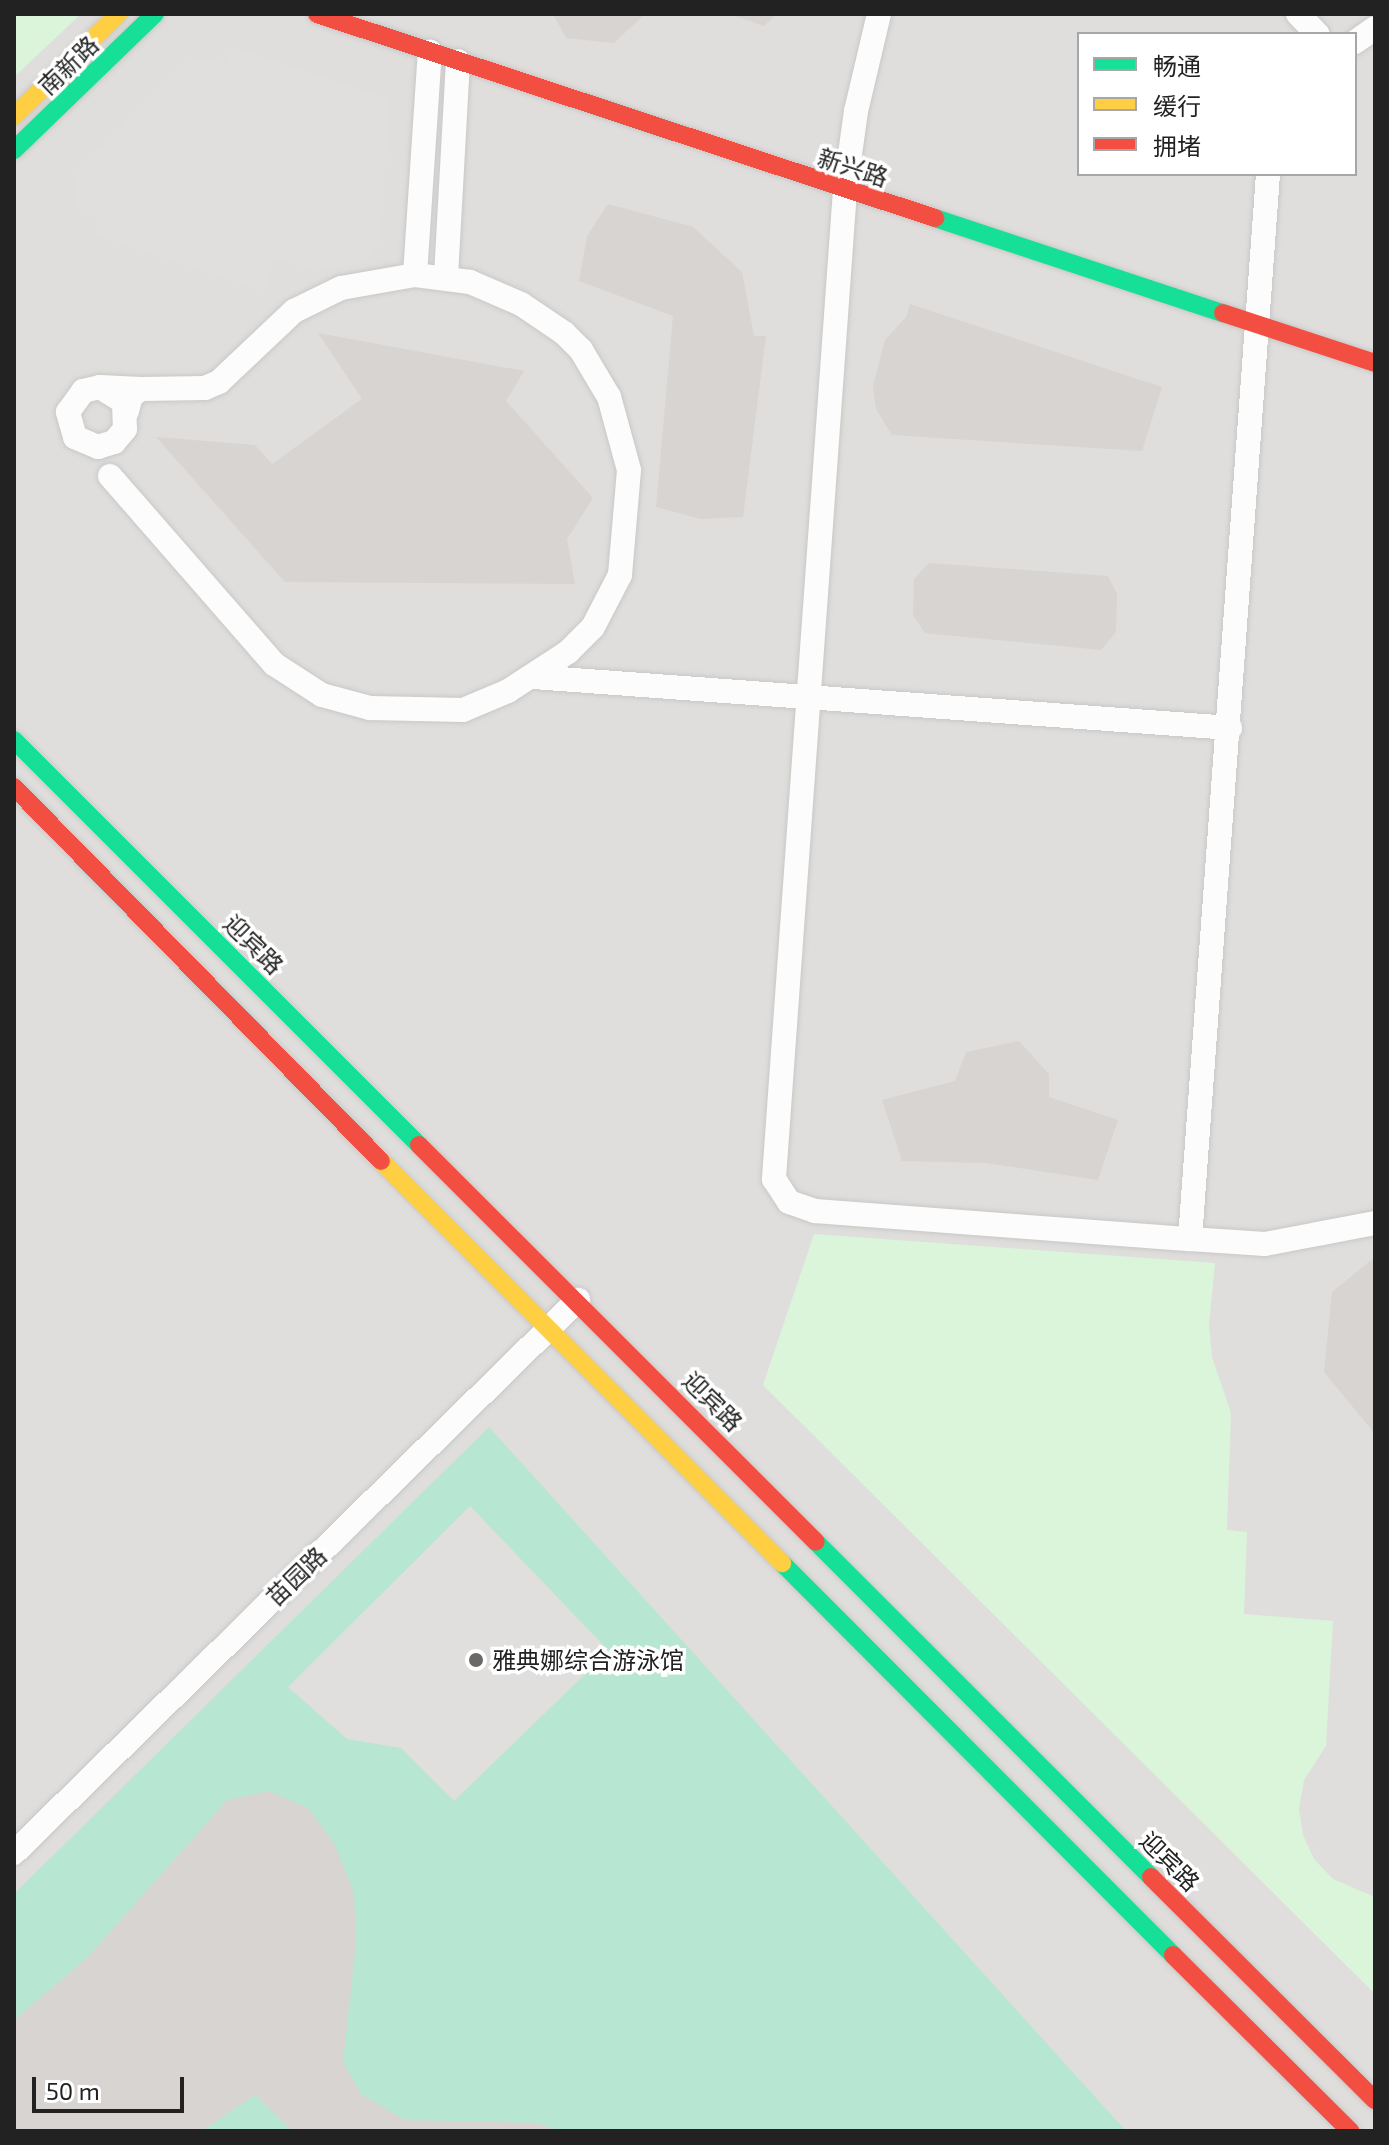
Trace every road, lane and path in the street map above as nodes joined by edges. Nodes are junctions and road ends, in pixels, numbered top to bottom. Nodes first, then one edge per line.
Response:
1 (118, 14) edge
2 (155, 14) edge
3 (317, 14) edge
4 (879, 14) edge
5 (1298, 14) edge
6 (1375, 28) edge
7 (1315, 32) edge
8 (1357, 41) edge
9 (430, 52) junction
10 (458, 61) junction
11 (14, 116) edge
12 (14, 150) edge
13 (1268, 176) edge
14 (845, 190) junction
15 (415, 275) junction
16 (446, 276) junction
17 (1255, 324) junction
18 (1375, 363) edge
19 (100, 387) junction
20 (141, 389) junction
21 (127, 411) junction
22 (75, 437) junction
23 (114, 442) junction
24 (110, 476) junction
25 (533, 677) junction
26 (809, 696) junction
27 (1230, 728) junction
28 (14, 740) edge
29 (14, 787) edge
30 (1375, 1223) edge
31 (1190, 1239) junction
32 (578, 1300) junction
33 (548, 1330) junction
34 (14, 1853) edge
35 (1375, 2100) edge
36 (1350, 2131) edge

1 - 11 main road, 南新路
2 - 12 main road, 南新路
3 - 9 main road, 新兴路
4 - 14 street
5 - 7 street
6 - 8 street
9 - 10 main road, 新兴路
9 - 15 street
10 - 14 main road, 新兴路
10 - 16 street
13 - 17 street
14 - 17 main road, 新兴路
14 - 26 street
15 - 16 street
15 - 20 street
16 - 25 street
17 - 18 main road, 新兴路
17 - 27 street
19 - 20 street
19 - 21 street
19 - 22 street
20 - 21 street
21 - 23 street
22 - 23 street
22 - 24 street
23 - 24 street
24 - 25 street
25 - 26 street
26 - 27 street
26 - 31 street
27 - 31 street
28 - 32 main road, 迎宾路
29 - 33 main road
30 - 31 street
32 - 33 street, 苗园路
32 - 35 main road, 迎宾路
33 - 34 street, 苗园路
33 - 36 main road

